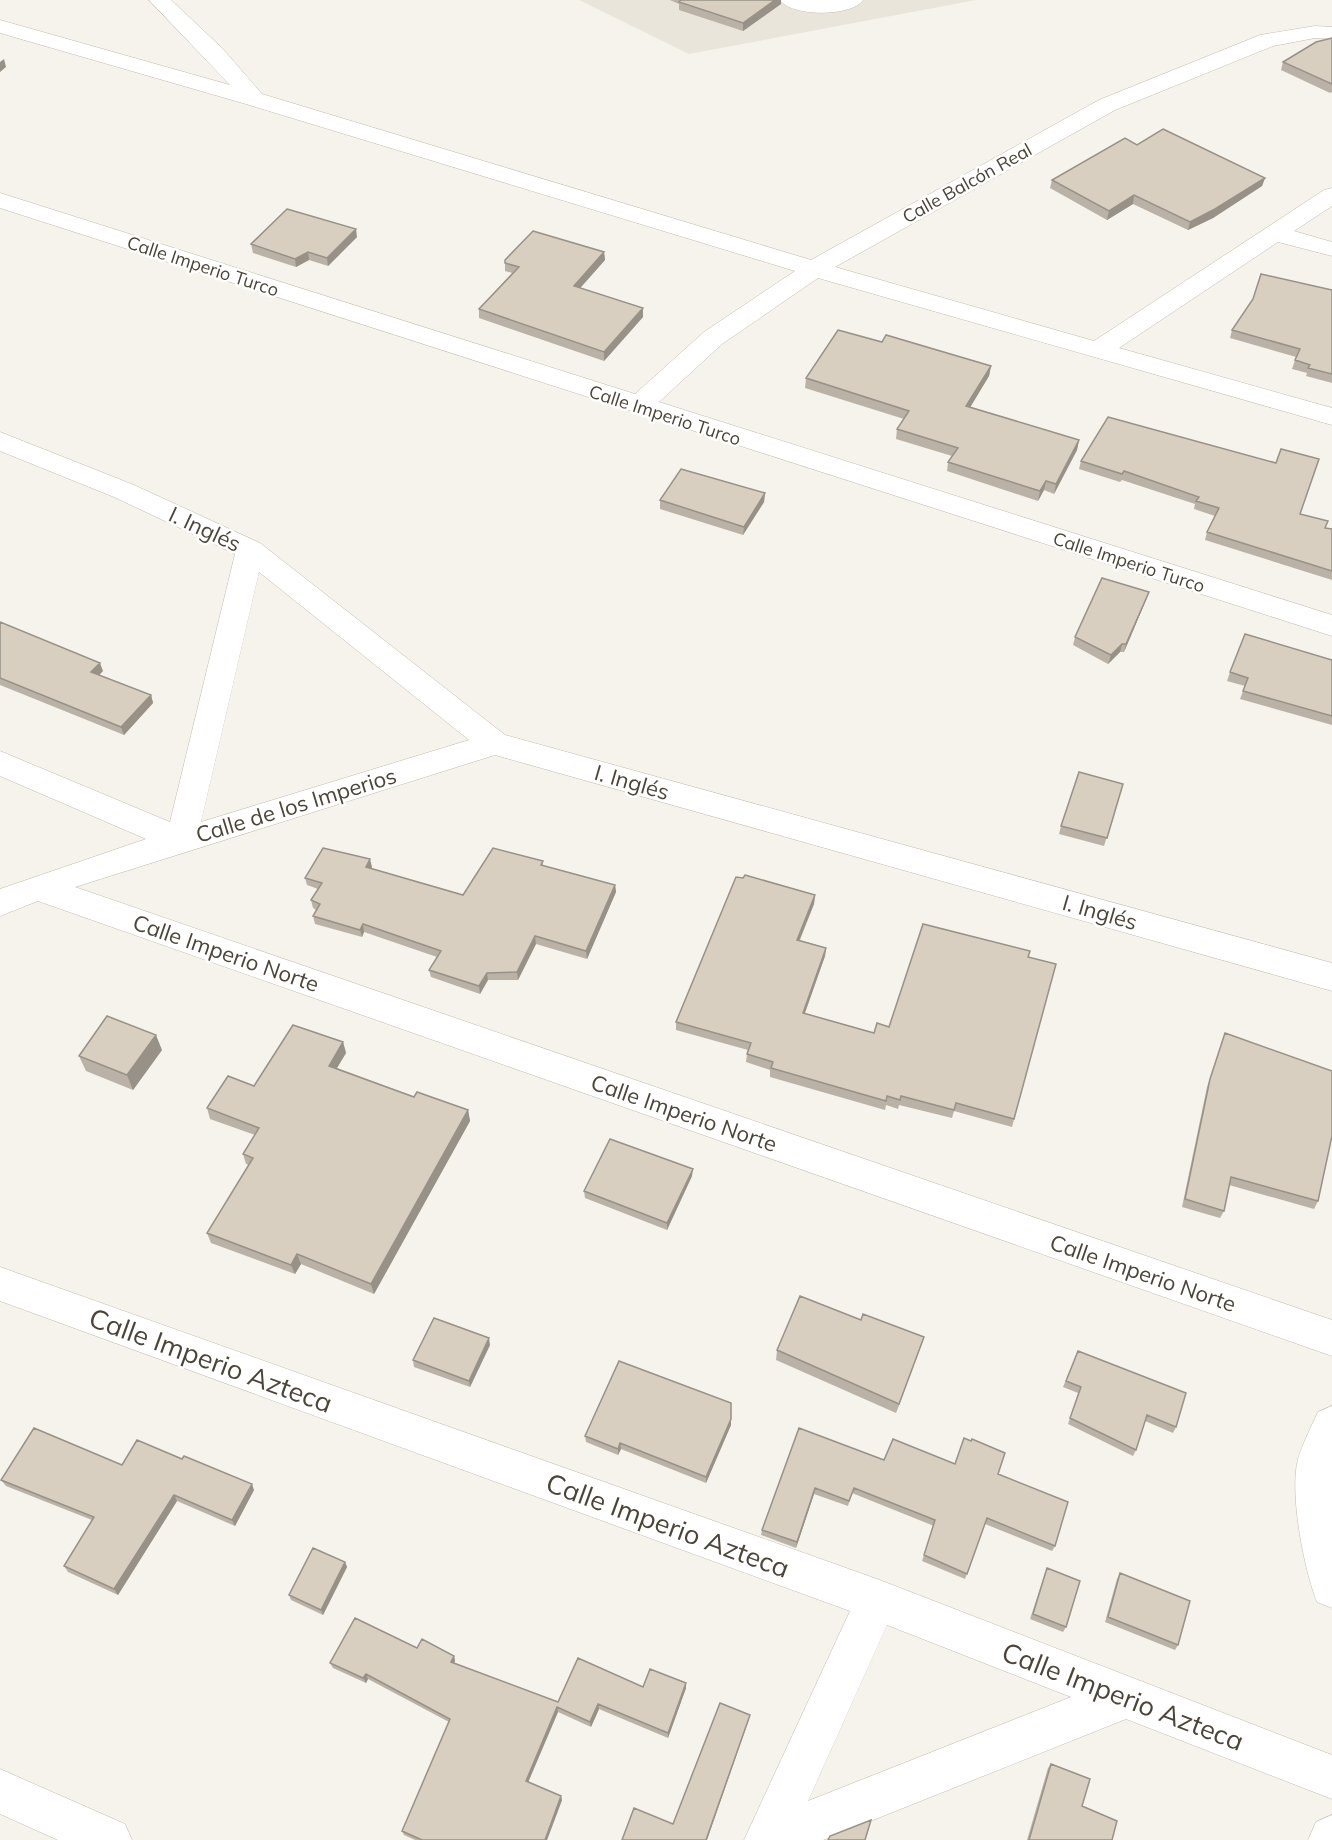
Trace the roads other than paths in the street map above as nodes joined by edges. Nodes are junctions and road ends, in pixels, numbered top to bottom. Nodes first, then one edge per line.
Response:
1 (159, 0) edge
2 (790, 0) edge
3 (853, 0) edge
4 (0, 26) edge
5 (1332, 33) edge
6 (254, 99) junction
7 (1332, 195) edge
8 (0, 200) edge
9 (1274, 233) junction
10 (1332, 249) edge
11 (814, 268) junction
12 (1098, 350) junction
13 (638, 406) junction
14 (1332, 417) edge
15 (0, 441) edge
16 (250, 550) junction
17 (1332, 626) edge
18 (495, 744) junction
19 (0, 763) edge
20 (180, 840) junction
21 (37, 887) junction
22 (0, 903) edge
23 (1332, 977) edge
24 (0, 1284) edge
25 (1332, 1338) edge
26 (1332, 1425) edge
27 (1332, 1587) edge
28 (877, 1600) junction
29 (1126, 1697) junction
30 (1332, 1777) edge
31 (0, 1791) edge
32 (109, 1840) edge
33 (767, 1840) edge

1 - 6 street
2 - 3 street
4 - 6 street
5 - 11 street, Calle Balcón Real
6 - 11 street
7 - 9 street
8 - 13 street, Calle Imperio Turco
9 - 10 street
9 - 12 street
11 - 12 street
11 - 13 street, Calle Balcón Real
12 - 14 street
13 - 17 street, Calle Imperio Turco
15 - 16 street, I. Inglés
16 - 18 street, I. Inglés
16 - 20 street
18 - 20 street, Calle de los Imperios
18 - 23 street, I. Inglés
19 - 20 street, Calle de los Imperios
20 - 21 street
21 - 22 street
21 - 25 street, Calle Imperio Norte
24 - 28 street, Calle Imperio Azteca
26 - 27 street
28 - 29 street, Calle Imperio Azteca
28 - 33 street
29 - 30 street, Calle Imperio Azteca
29 - 33 street
31 - 32 street

